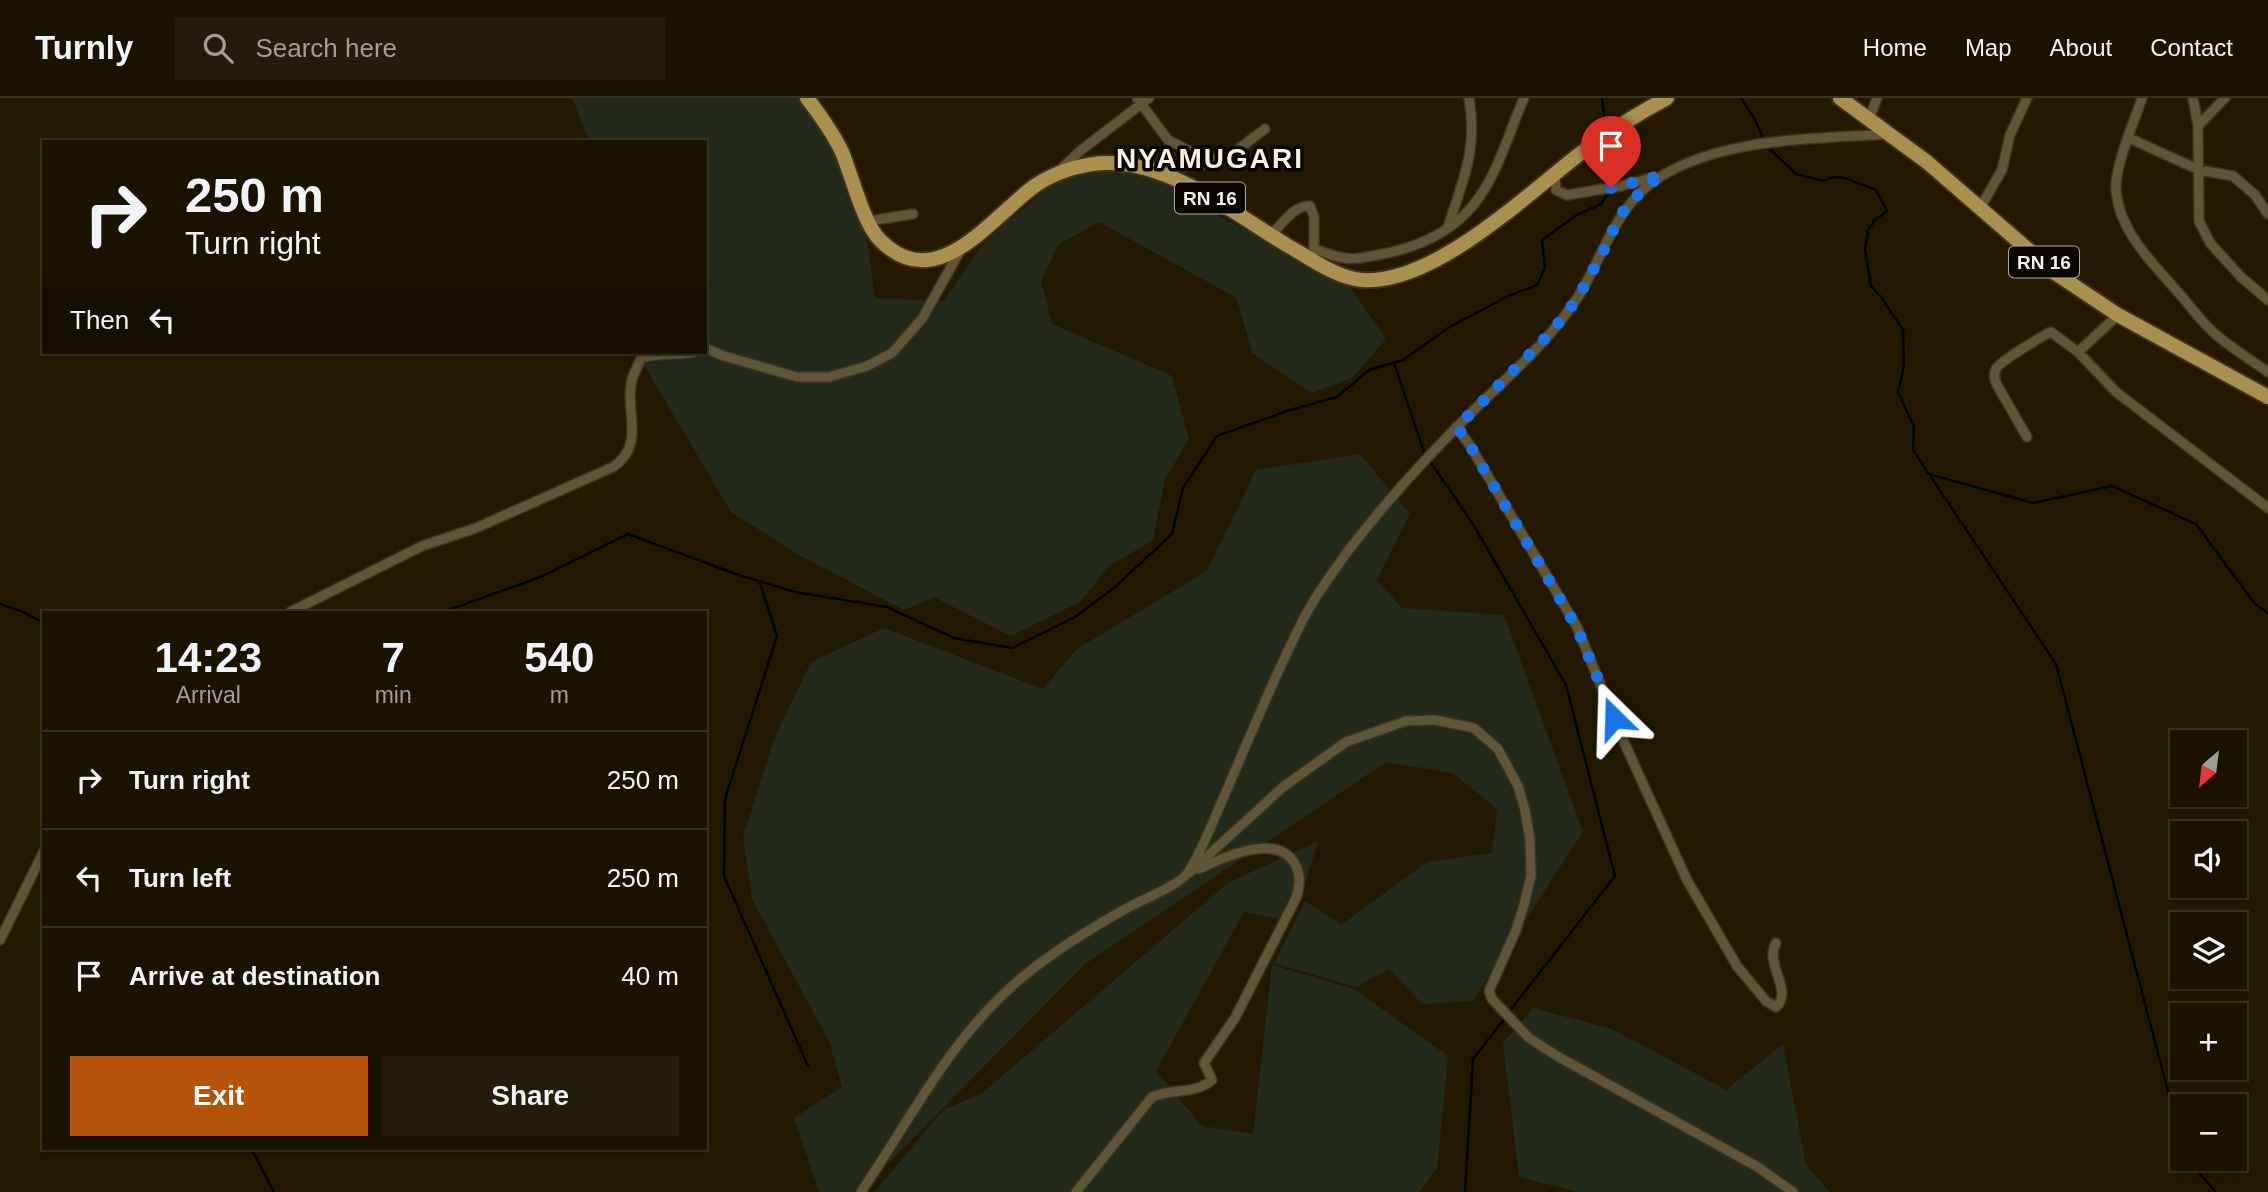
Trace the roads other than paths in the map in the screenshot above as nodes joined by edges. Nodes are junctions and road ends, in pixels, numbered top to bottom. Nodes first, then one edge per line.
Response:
1 (807, 98) edge
2 (1469, 98) edge
3 (1524, 98) edge
4 (1667, 98) edge
5 (1840, 98) edge
6 (1877, 98) edge
7 (2028, 98) edge
8 (2142, 98) edge
9 (2193, 98) edge
10 (2225, 98) edge
11 (1143, 100) edge
12 (1869, 119) junction
13 (2198, 126) junction
14 (1265, 129) dead end
15 (1888, 134) junction
16 (2129, 138) junction
17 (1221, 162) junction
18 (2199, 170) junction
19 (1156, 171) junction
20 (1555, 174) junction
21 (1055, 175) junction
22 (1663, 175) junction
23 (1980, 208) junction
24 (913, 214) dead end
25 (2268, 214) edge
26 (869, 221) junction
27 (1448, 229) junction
28 (1271, 235) junction
29 (961, 249) junction
30 (1314, 254) junction
31 (2268, 300) edge
32 (2118, 315) junction
33 (707, 349) edge
34 (2078, 352) junction
35 (656, 354) edge
36 (656, 354) edge
37 (684, 354) edge
38 (2268, 372) edge
39 (2268, 397) edge
40 (1457, 427) junction
41 (2027, 437) dead end
42 (2268, 508) edge
43 (292, 611) edge
44 (42, 855) edge
45 (1185, 876) junction
46 (0, 940) edge
47 (1776, 943) dead end
48 (861, 1192) edge
49 (1076, 1192) edge
50 (1793, 1192) edge

1 - 26 main road, RN 16 / RN 16
2 - 27 street
3 - 27 street
4 - 20 main road, RN 16 / RN 16
5 - 12 main road, RN 16 / RN 16
6 - 12 street
7 - 23 street
8 - 16 street
9 - 13 street
10 - 13 street
11 - 17 street
11 - 21 street
12 - 15 main road, RN 16 / RN 16
13 - 18 street
14 - 17 street
15 - 22 street
15 - 23 main road, RN 16 / RN 16
16 - 18 street
16 - 38 street
17 - 19 street
18 - 25 street
18 - 31 street
19 - 21 main road, RN 16 / RN 16
19 - 28 main road, RN 16 / RN 16
20 - 22 street
20 - 30 main road, RN 16 / RN 16
21 - 29 main road, RN 16 / RN 16
22 - 40 street
23 - 32 main road, RN 16 / RN 16
24 - 26 street
26 - 29 main road, RN 16 / RN 16
27 - 30 street
28 - 30 main road, RN 16 / RN 16
28 - 30 street
29 - 33 street
32 - 34 street
32 - 39 main road, RN 16 / RN 16
34 - 41 street
34 - 42 street
35 - 37 street
36 - 43 street
40 - 45 street
40 - 47 street
44 - 46 street
45 - 48 street
45 - 49 street
45 - 50 street

